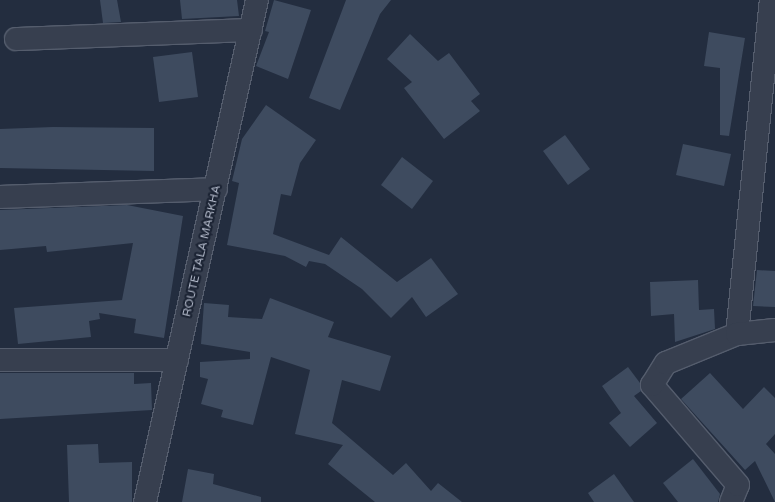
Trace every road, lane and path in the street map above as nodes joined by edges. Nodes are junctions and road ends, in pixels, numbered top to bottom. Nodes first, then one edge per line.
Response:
1 (257, 0) edge
2 (771, 0) edge
3 (251, 30) junction
4 (16, 39) dead end
5 (216, 189) junction
6 (0, 198) edge
7 (775, 330) edge
8 (738, 334) junction
9 (0, 360) edge
10 (177, 360) junction
11 (145, 502) edge
12 (731, 502) edge

1 - 3 street, ROUTE TALA MARKHA
2 - 8 street
3 - 4 street
3 - 5 street, ROUTE TALA MARKHA
5 - 6 street
5 - 10 street, ROUTE TALA MARKHA
7 - 8 street
8 - 12 street
9 - 10 street
10 - 11 street, ROUTE TALA MARKHA

